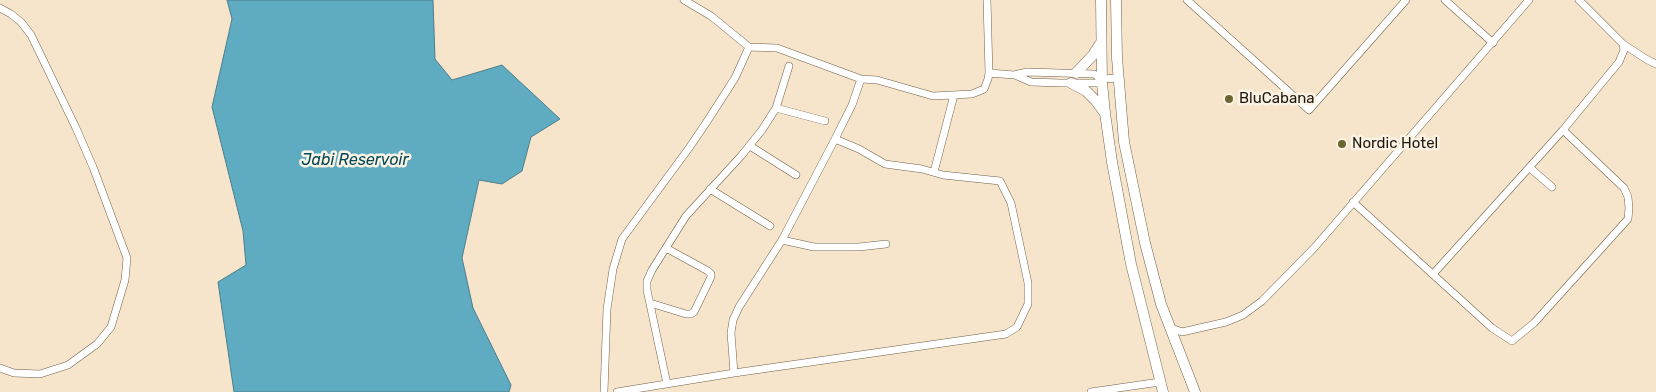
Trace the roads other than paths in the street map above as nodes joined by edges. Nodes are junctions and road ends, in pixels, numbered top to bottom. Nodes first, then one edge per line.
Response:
1 (684, 0) edge
2 (987, 0) edge
3 (1101, 0) edge
4 (1116, 0) edge
5 (1187, 0) edge
6 (1406, 0) edge
7 (1444, 0) edge
8 (1529, 0) edge
9 (1579, 0) edge
10 (0, 8) edge
11 (1493, 43) junction
12 (1100, 44) junction
13 (1624, 44) junction
14 (749, 47) junction
15 (1656, 64) edge
16 (789, 66) dead end
17 (989, 73) junction
18 (1014, 75) junction
19 (1073, 78) junction
20 (1119, 78) junction
21 (861, 79) junction
22 (1102, 79) junction
23 (954, 95) junction
24 (776, 108) junction
25 (1105, 113) junction
26 (825, 121) dead end
27 (1563, 130) junction
28 (835, 140) junction
29 (750, 146) junction
30 (1530, 168) junction
31 (934, 172) junction
32 (796, 176) dead end
33 (1552, 188) dead end
34 (710, 189) junction
35 (1353, 202) junction
36 (770, 226) dead end
37 (782, 240) junction
38 (886, 244) dead end
39 (666, 248) junction
40 (1434, 273) junction
41 (650, 303) junction
42 (1169, 327) junction
43 (1182, 332) junction
44 (1175, 342) junction
45 (0, 368) edge
46 (734, 373) junction
47 (667, 384) junction
48 (1161, 387) edge
49 (604, 392) edge
50 (617, 392) edge
51 (1092, 392) edge
52 (1195, 392) edge

1 - 14 street
2 - 17 street
3 - 12 street
4 - 20 street
5 - 6 street
7 - 11 street
8 - 11 street
9 - 13 street
10 - 45 street
11 - 35 street
12 - 19 street
12 - 22 street
13 - 15 street
13 - 27 street
14 - 21 street
14 - 49 street
16 - 24 street
17 - 18 street
17 - 23 street
18 - 19 street
18 - 19 street
19 - 22 street
19 - 22 street
19 - 25 street
20 - 22 street
20 - 42 street
21 - 23 street
21 - 28 street
22 - 25 street
23 - 31 street
24 - 26 street
24 - 29 street
25 - 48 street
27 - 30 street
27 - 40 street
28 - 31 street
28 - 37 street
29 - 32 street
29 - 34 street
30 - 33 street
30 - 40 street
31 - 46 street
34 - 36 street
34 - 39 street
35 - 40 street
35 - 43 street
37 - 38 street
37 - 46 street
39 - 41 street
39 - 41 street
41 - 47 street
42 - 43 street
42 - 44 street
43 - 44 street
44 - 52 street
46 - 47 street
47 - 50 street
48 - 51 street

